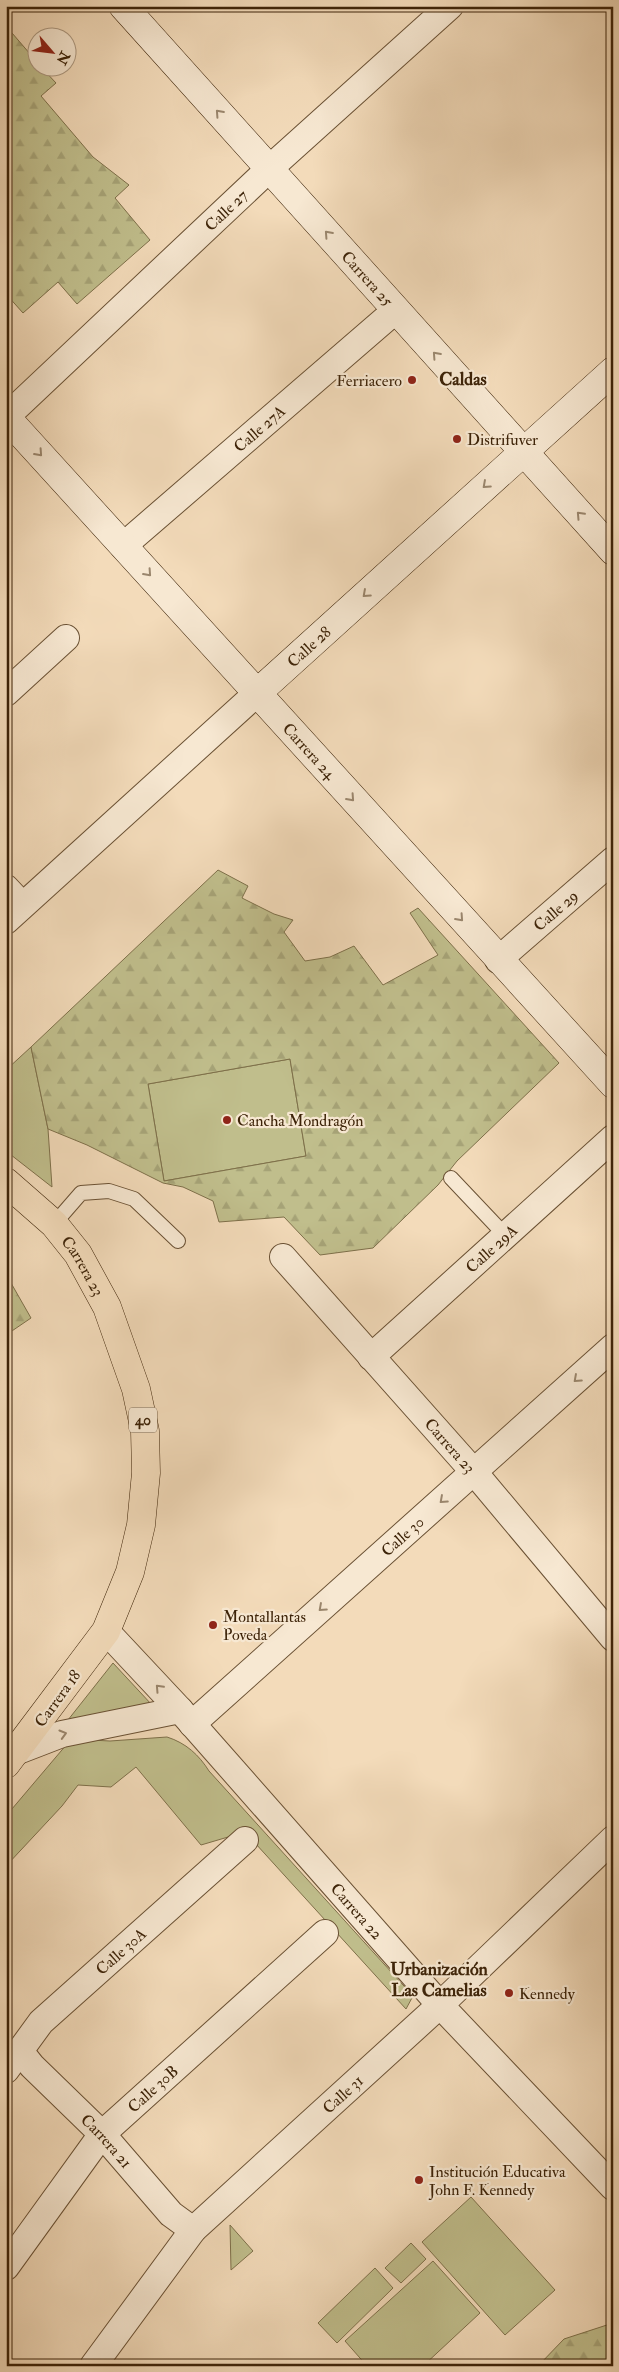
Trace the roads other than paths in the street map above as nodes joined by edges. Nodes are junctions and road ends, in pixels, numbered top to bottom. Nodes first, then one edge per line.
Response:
1 (123, 6) edge
2 (450, 6) edge
3 (270, 169) junction
4 (396, 310) junction
5 (613, 371) edge
6 (6, 417) edge
7 (523, 453) junction
8 (124, 546) junction
9 (613, 551) edge
10 (66, 638) dead end
11 (6, 693) edge
12 (256, 694) junction
13 (613, 860) edge
14 (12, 905) edge
15 (498, 960) junction
16 (613, 1084) edge
17 (613, 1138) edge
18 (451, 1178) dead end
19 (6, 1182) edge
20 (54, 1224) junction
21 (504, 1234) junction
22 (178, 1241) dead end
23 (283, 1257) dead end
24 (613, 1347) edge
25 (370, 1356) junction
26 (474, 1472) junction
27 (106, 1631) junction
28 (613, 1638) edge
29 (186, 1717) junction
30 (12, 1758) edge
31 (613, 1839) edge
32 (245, 1840) dead end
33 (325, 1933) dead end
34 (440, 2005) junction
35 (13, 2060) edge
36 (102, 2134) junction
37 (613, 2187) edge
38 (193, 2230) junction
39 (6, 2267) edge
40 (93, 2366) edge

3 -> 1 street, Carrera 25
2 - 3 street, Calle 27
4 -> 3 street, Carrera 25
3 - 6 street, Calle 27
7 -> 4 street, Carrera 25
4 - 8 street, Calle 27A
5 - 7 street, Calle 28
6 -> 8 street, Carrera 24
9 -> 7 street, Carrera 25
7 -> 12 street, Calle 28
8 -> 12 street, Carrera 24
10 - 11 street
12 - 14 street, Calle 28
12 -> 15 street, Carrera 24
13 - 15 street, Calle 29
15 - 16 street, Carrera 24
17 - 21 street, Calle 29A
18 - 21 lane
19 - 20 highway, Carrera 23 / 40
20 - 22 lane
20 - 27 highway, Carrera 23 / 40
21 - 25 street, Calle 29A
23 - 25 street, Carrera 23
24 -> 26 street, Calle 30
25 - 26 street, Carrera 23
26 - 28 street, Carrera 23
26 -> 29 street, Calle 30
29 -> 27 street, Carrera 22
27 - 30 highway, Carrera 18 / 40
30 -> 29 street
29 - 34 street, Carrera 22
31 - 34 street, Calle 31
32 - 35 street, Calle 30A
33 - 36 street, Calle 30B
34 - 37 street, Carrera 22
34 - 38 street, Calle 31
35 - 36 street, Carrera 21
36 - 38 street, Carrera 21
36 - 39 street, Calle 30B
38 - 40 street, Calle 31

